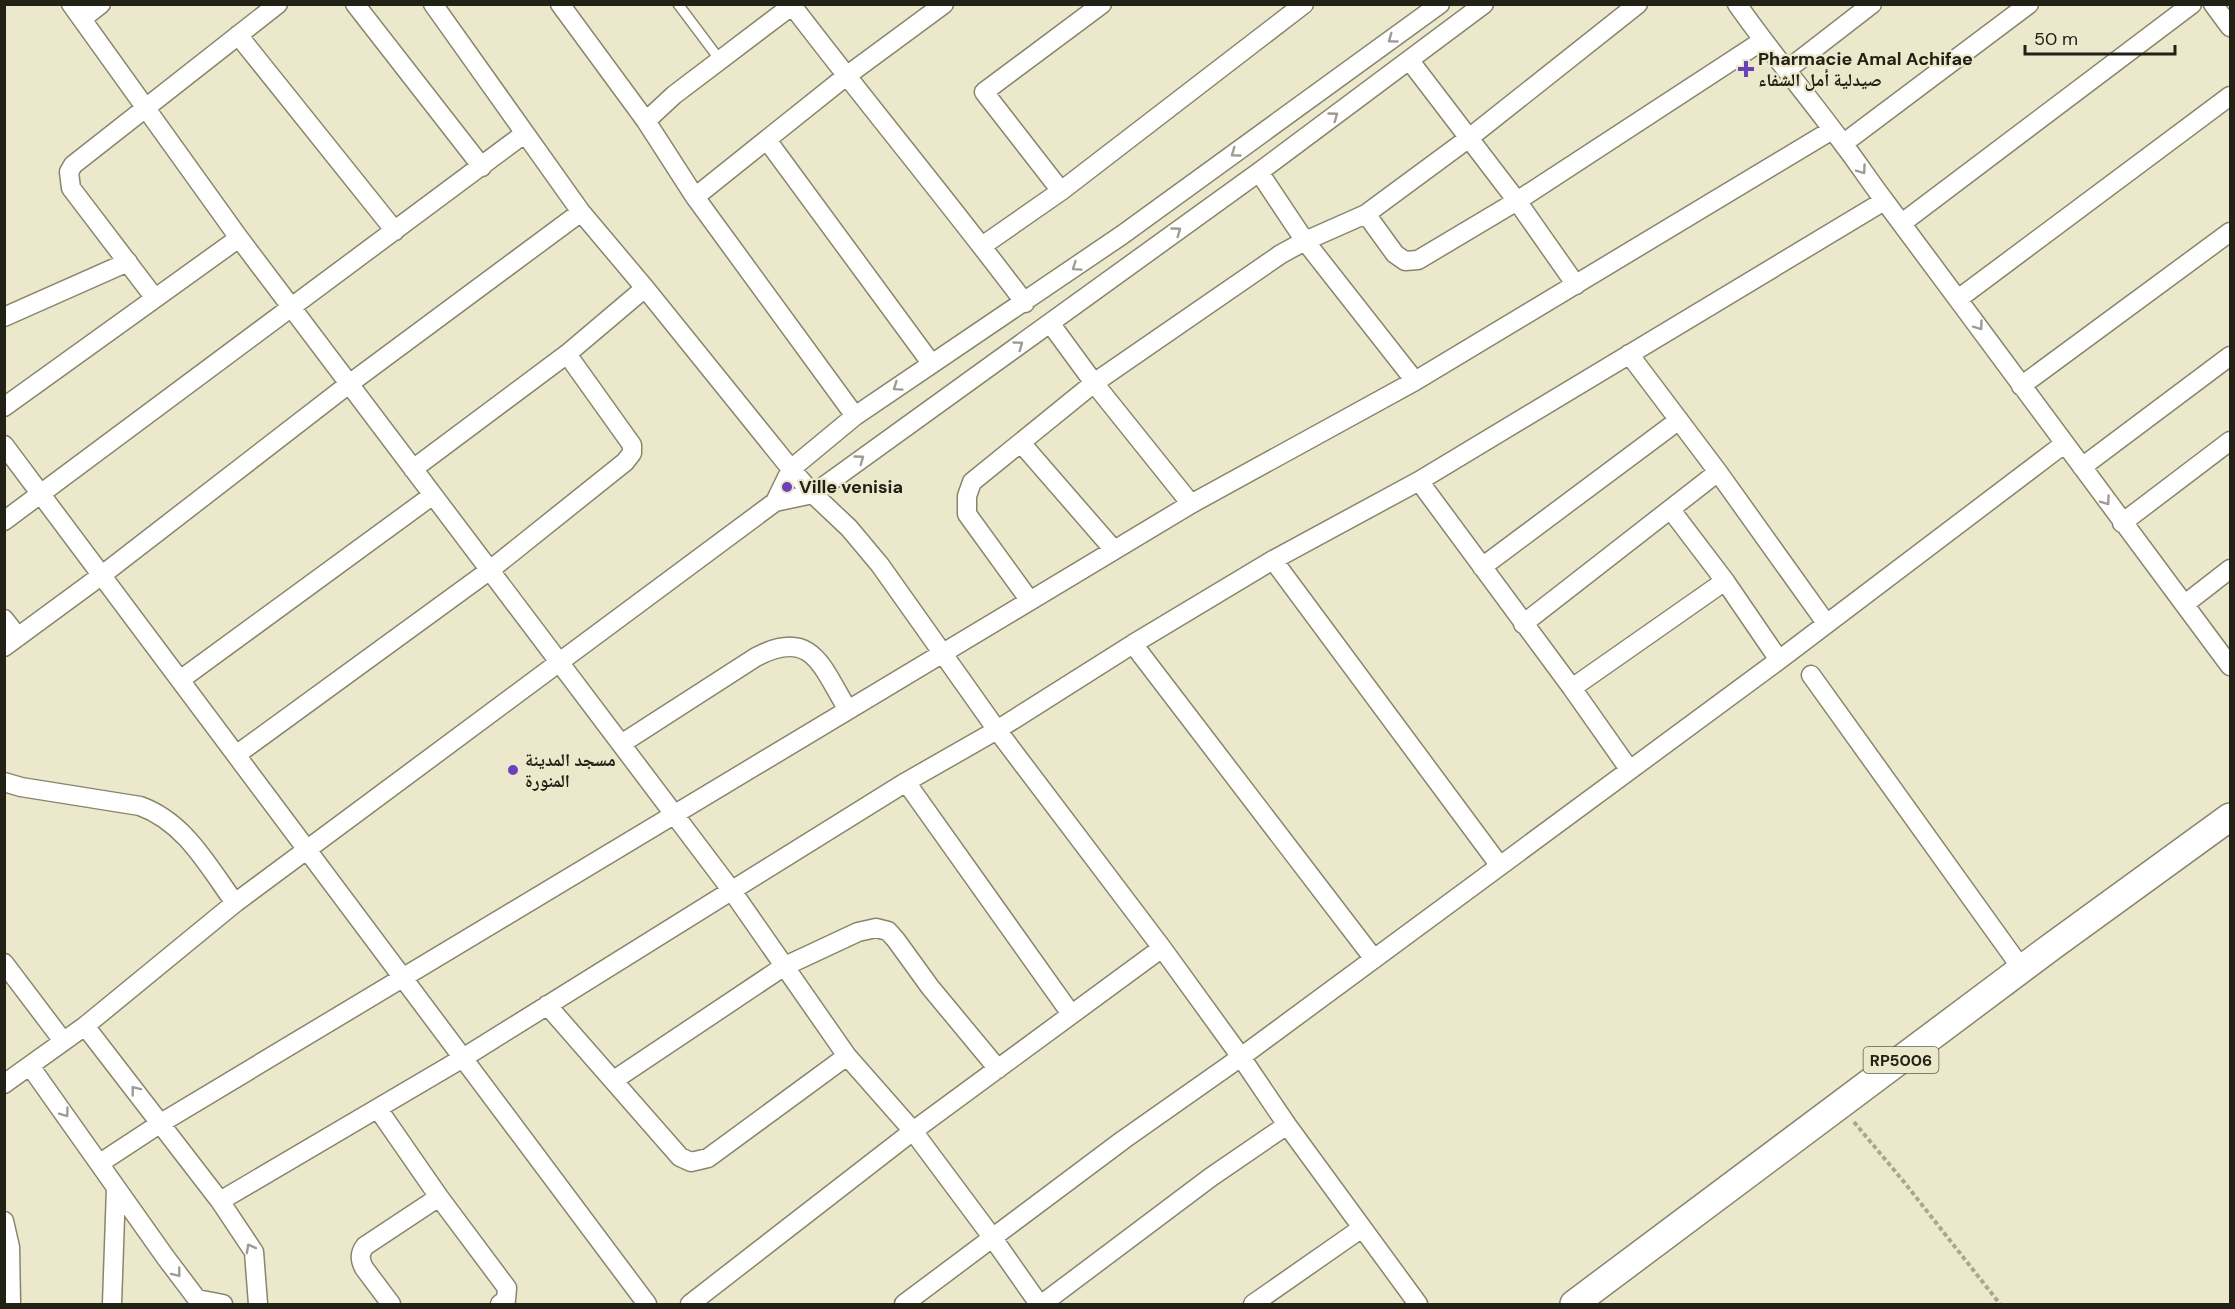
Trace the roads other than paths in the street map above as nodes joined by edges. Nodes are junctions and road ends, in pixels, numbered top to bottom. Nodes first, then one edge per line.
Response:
1 (101, 4) edge
2 (355, 4) edge
3 (433, 4) edge
4 (560, 4) edge
5 (678, 4) edge
6 (944, 4) edge
7 (1440, 4) edge
8 (1484, 4) edge
9 (1638, 4) edge
10 (1737, 4) edge
11 (1872, 4) edge
12 (2029, 4) edge
13 (2192, 4) edge
14 (2213, 4) edge
15 (792, 5) edge
16 (1101, 5) edge
17 (1296, 7) edge
18 (266, 8) edge
19 (1420, 10) edge
20 (76, 12) edge
21 (2230, 27) edge
22 (238, 35) junction
23 (1762, 40) junction
24 (720, 60) junction
25 (1410, 61) junction
26 (1788, 69) junction
27 (846, 77) junction
28 (2230, 96) edge
29 (146, 107) junction
30 (646, 121) junction
31 (525, 134) junction
32 (1838, 137) junction
33 (1469, 138) junction
34 (767, 140) junction
35 (482, 166) junction
36 (1259, 172) junction
37 (1061, 191) junction
38 (694, 197) junction
39 (1517, 201) junction
40 (1884, 201) junction
41 (581, 212) junction
42 (1366, 214) junction
43 (1902, 223) junction
44 (395, 231) junction
45 (2230, 232) edge
46 (239, 238) junction
47 (1305, 241) junction
48 (982, 246) junction
49 (128, 262) junction
50 (1576, 285) junction
51 (645, 288) junction
52 (154, 297) junction
53 (1959, 299) junction
54 (1025, 303) junction
55 (292, 308) junction
56 (4, 316) edge
57 (1050, 322) junction
58 (567, 354) junction
59 (1629, 354) junction
60 (2230, 356) edge
61 (931, 363) junction
62 (1415, 381) junction
63 (1094, 383) junction
64 (349, 384) junction
65 (2021, 386) junction
66 (4, 407) edge
67 (855, 417) junction
68 (1679, 420) junction
69 (2230, 441) edge
70 (1021, 443) junction
71 (2064, 444) junction
72 (4, 445) edge
73 (2082, 467) junction
74 (413, 469) junction
75 (791, 469) junction
76 (1718, 472) junction
77 (1419, 481) junction
78 (41, 494) junction
79 (813, 494) junction
80 (433, 495) junction
81 (775, 502) junction
82 (1191, 504) junction
83 (1671, 510) junction
84 (4, 521) edge
85 (2122, 523) junction
86 (1114, 550) junction
87 (1273, 560) junction
88 (1482, 567) junction
89 (2230, 569) edge
90 (490, 570) junction
91 (102, 575) junction
92 (1725, 581) junction
93 (1030, 601) junction
94 (2185, 604) junction
95 (4, 619) edge
96 (1826, 623) junction
97 (1523, 624) junction
98 (11, 642) edge
99 (1133, 644) junction
100 (942, 654) junction
101 (1779, 660) junction
102 (558, 661) junction
103 (2230, 666) edge
104 (1811, 675) dead end
105 (180, 680) junction
106 (1572, 688) junction
107 (848, 710) junction
108 (998, 730) junction
109 (621, 744) junction
110 (236, 755) junction
111 (1629, 769) junction
112 (4, 782) edge
113 (906, 782) junction
114 (675, 816) junction
115 (2230, 817) edge
116 (307, 849) junction
117 (1500, 866) junction
118 (732, 891) junction
119 (235, 903) junction
120 (1161, 948) junction
121 (1374, 959) junction
122 (4, 963) edge
123 (783, 967) junction
124 (2022, 969) junction
125 (404, 979) junction
126 (547, 1005) junction
127 (1071, 1014) junction
128 (85, 1026) junction
129 (63, 1041) junction
130 (847, 1056) junction
131 (1241, 1057) junction
132 (463, 1058) junction
133 (30, 1066) junction
134 (998, 1069) junction
135 (614, 1080) junction
136 (4, 1084) edge
137 (378, 1109) junction
138 (161, 1123) junction
139 (1287, 1125) junction
140 (913, 1131) junction
141 (100, 1163) junction
142 (116, 1188) junction
143 (439, 1197) junction
144 (220, 1201) junction
145 (4, 1221) edge
146 (1362, 1228) junction
147 (992, 1237) junction
148 (11, 1305) edge
149 (112, 1305) edge
150 (223, 1305) edge
151 (258, 1305) edge
152 (391, 1305) edge
153 (500, 1305) edge
154 (647, 1305) edge
155 (690, 1305) edge
156 (903, 1305) edge
157 (1040, 1305) edge
158 (1253, 1305) edge
159 (1418, 1305) edge
160 (1574, 1305) edge

1 - 20 street
2 - 35 street
3 - 31 street
4 - 30 street
5 - 24 lane
6 - 27 street
7 - 19 street
8 - 25 street
9 - 33 street
10 - 23 street
11 - 26 street
12 - 32 street
13 - 43 street
14 - 21 street
15 - 24 street
15 - 27 street
16 - 37 street
17 - 37 street
18 - 22 street
19 -> 54 street
20 - 29 street
22 - 29 street
22 - 44 street
23 - 26 street
23 - 39 street
24 - 30 street
25 - 33 street
36 -> 25 street
26 - 32 street
27 - 34 street
27 - 48 street
28 - 53 street
29 - 46 street
29 - 49 street
30 - 38 street
31 - 35 street
31 - 41 street
32 -> 40 street
32 - 50 street
33 - 39 street
33 - 42 street
34 - 38 street
34 - 61 street
35 - 44 street
36 - 47 street
57 -> 36 street
37 - 48 street
38 - 67 street
39 - 42 street
39 - 50 street
40 - 43 street
40 - 59 street
41 - 51 street
41 - 64 street
42 - 47 street
43 - 53 street
44 - 55 street
45 - 65 street
46 - 52 street
46 - 55 street
47 - 62 street
47 - 63 street
48 - 54 street
49 - 52 street
49 - 56 street
50 - 62 street
51 - 58 street
51 - 75 street
52 - 66 street
53 -> 65 street
54 - 61 street
55 - 64 street
55 - 78 street
57 - 63 street
79 -> 57 street
58 - 74 street
58 - 90 street
59 - 68 street
59 - 77 street
60 - 73 street
61 -> 67 street
62 - 82 street
63 - 70 street
63 - 82 street
64 - 74 street
64 - 91 street
65 - 71 street
67 - 75 street
68 - 76 street
68 - 88 street
69 - 85 street
70 - 86 street
70 - 93 street
71 - 73 street
71 - 96 street
72 - 78 street
73 -> 85 street
74 - 80 street
75 - 79 street
75 - 81 street
76 - 83 street
76 - 96 street
77 - 87 street
77 - 88 street
78 - 84 street
78 - 91 street
79 - 81 street
79 - 100 street
80 - 90 street
80 - 105 street
81 - 102 street
82 - 86 street
83 - 92 street
83 - 97 street
85 - 94 street
86 - 93 street
87 - 99 street
87 - 117 street
88 - 97 street
89 - 94 street
90 - 102 street
90 - 110 street
91 - 98 street
91 - 105 street
92 - 101 street
92 - 106 street
93 - 100 street
94 - 103 street
95 - 98 street
96 - 101 street
97 - 106 street
99 - 108 street
99 - 121 street
100 - 107 street
100 - 108 street
101 - 111 street
102 - 109 street
102 - 116 street
104 - 124 street
105 - 110 street
106 - 111 street
107 - 109 street
107 - 114 street
108 - 113 street
108 - 120 street
109 - 114 street
110 - 116 street
111 - 117 street
112 - 119 street
113 - 118 street
113 - 127 street
114 - 118 street
114 - 125 street
115 - 124 main road, RP5006
116 - 119 street
116 - 125 street
117 - 121 street
118 - 123 street
118 - 126 street
119 - 128 street
120 - 127 street
120 - 131 street
121 - 131 street
122 - 129 street
123 - 130 street
123 - 134 street
123 - 135 street
124 - 160 main road, RP5006
125 - 132 street
125 - 138 street
126 - 132 street
126 - 135 street
127 - 134 street
128 - 129 street
138 -> 128 street
129 - 133 street
130 - 135 street
130 - 140 street
131 - 139 street
131 - 147 street
132 - 137 street
132 - 154 street
133 - 136 street
133 -> 141 street
134 - 140 street
137 - 143 street
137 - 144 street
138 - 141 street
138 - 144 street
139 - 146 street
139 - 157 street
140 - 147 street
140 - 155 street
141 - 142 street
142 - 149 street
142 -> 150 street
143 - 152 street
143 - 153 street
151 -> 144 street
145 - 148 street
146 - 158 street
146 - 159 street
147 - 156 street
147 - 157 street

